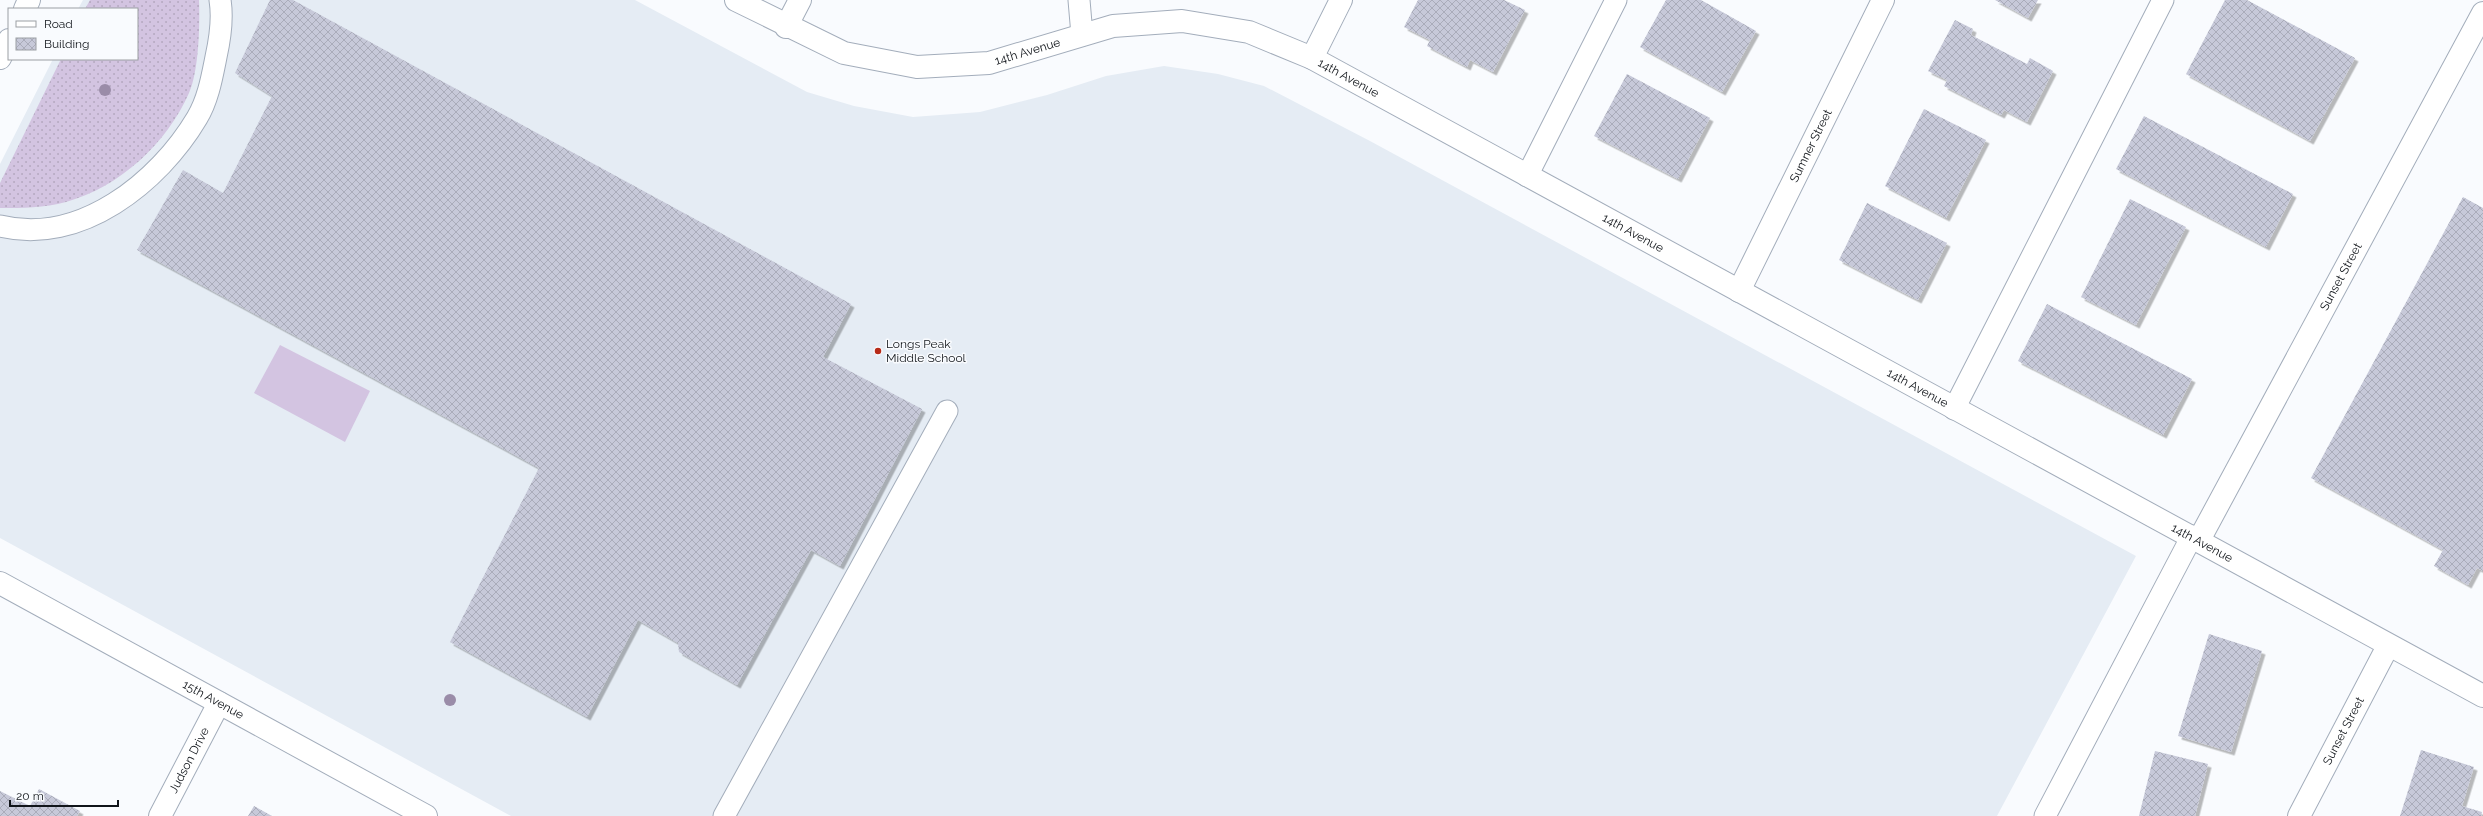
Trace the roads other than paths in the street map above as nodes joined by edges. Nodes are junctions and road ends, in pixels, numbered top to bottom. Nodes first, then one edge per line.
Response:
1 (220, 0) edge
2 (736, 0) edge
3 (800, 0) edge
4 (1079, 0) edge
5 (1341, 0) edge
6 (1616, 0) edge
7 (1883, 0) edge
8 (2163, 0) edge
9 (2483, 13) edge
10 (786, 27) junction
11 (1082, 35) junction
12 (8, 42) edge
13 (0, 58) edge
14 (1312, 58) junction
15 (1527, 176) junction
16 (0, 226) edge
17 (1739, 292) junction
18 (1954, 408) junction
19 (947, 411) dead end
20 (2195, 538) junction
21 (0, 583) edge
22 (2388, 646) junction
23 (2483, 696) edge
24 (219, 703) junction
25 (160, 816) edge
26 (426, 816) edge
27 (724, 816) edge
28 (2045, 816) edge
29 (2299, 816) edge

1 - 16 lane
2 - 10 street, 14th Avenue
3 - 10 street
4 - 11 lane
5 - 14 street
6 - 15 lane
7 - 17 street, Sumner Street
8 - 18 lane
9 - 20 street, Sunset Street
10 - 11 street, 14th Avenue
11 - 14 street, 14th Avenue
12 - 13 street
14 - 15 street, 14th Avenue
15 - 17 street, 14th Avenue
17 - 18 street, 14th Avenue
18 - 20 street, 14th Avenue
19 - 27 lane
20 - 22 street, 14th Avenue
20 - 28 lane
21 - 24 street, 15th Avenue
22 - 23 street, 14th Avenue
22 - 29 street, Sunset Street
24 - 25 street, Judson Drive
24 - 26 street, 15th Avenue

